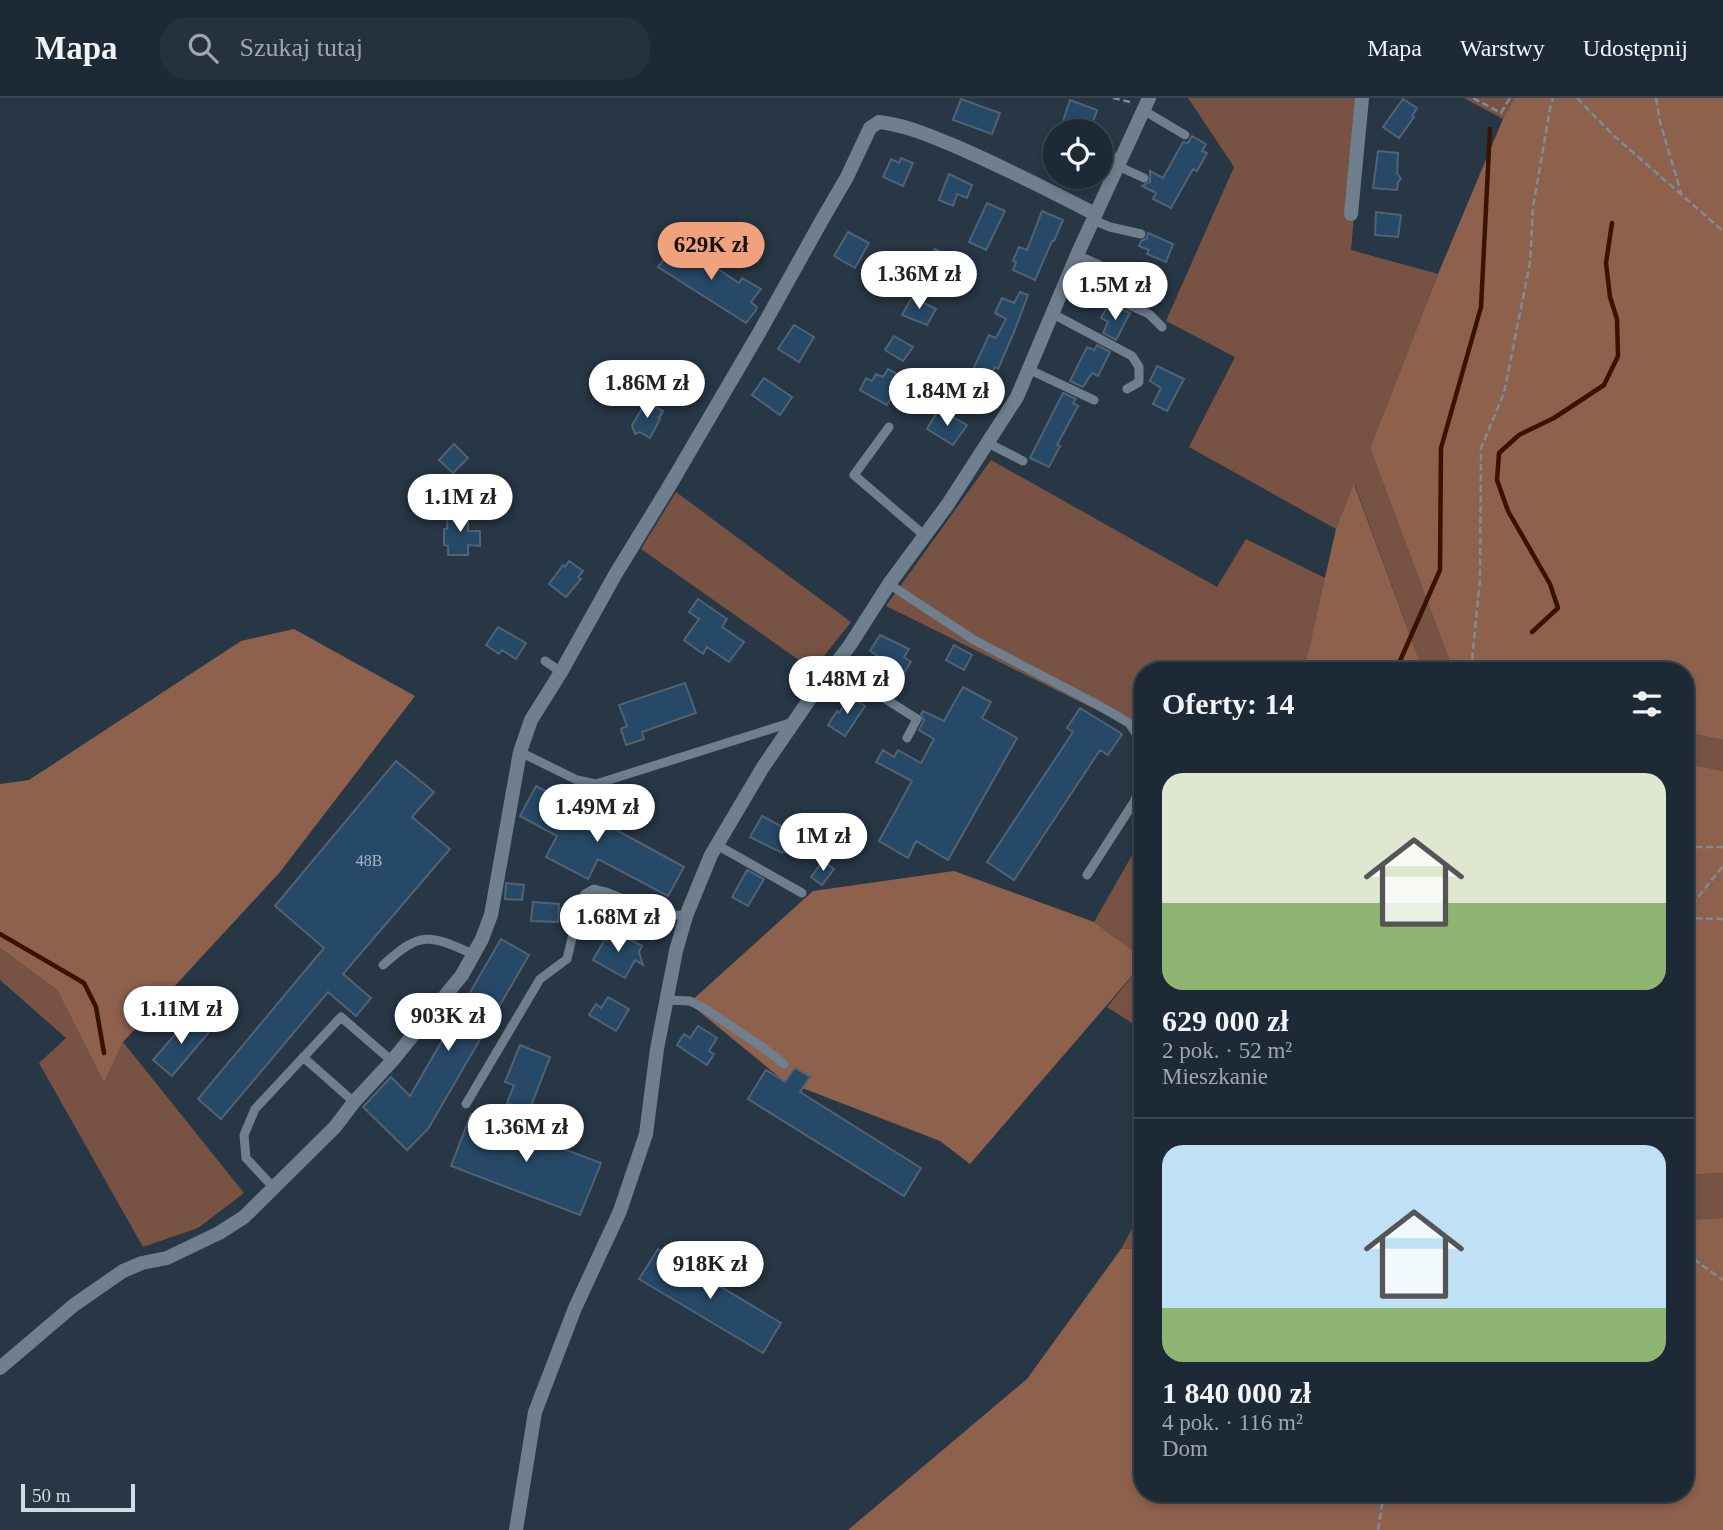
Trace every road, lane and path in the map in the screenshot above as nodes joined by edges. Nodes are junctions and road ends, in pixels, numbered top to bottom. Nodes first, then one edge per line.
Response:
1 (1113, 98) edge
2 (1362, 98) edge
3 (1474, 98) edge
4 (1510, 98) edge
5 (1553, 98) edge
6 (1577, 98) edge
7 (1656, 98) edge
8 (1146, 105) edge
9 (1185, 135) dead end
10 (1113, 159) edge
11 (1119, 163) junction
12 (1144, 178) dead end
13 (1682, 195) junction
14 (1351, 214) dead end
15 (1094, 217) junction
16 (1723, 232) edge
17 (1141, 234) dead end
18 (1077, 255) junction
19 (1113, 271) dead end
20 (1068, 278) junction
21 (1053, 314) junction
22 (1162, 327) dead end
23 (1028, 369) junction
24 (1127, 389) dead end
25 (1094, 400) dead end
26 (889, 427) dead end
27 (988, 443) junction
28 (1023, 461) dead end
29 (925, 536) junction
30 (889, 584) junction
31 (545, 661) dead end
32 (836, 662) junction
33 (1472, 662) edge
34 (561, 672) junction
35 (794, 721) junction
36 (1134, 730) edge
37 (907, 738) dead end
38 (520, 752) junction
39 (1134, 802) edge
40 (717, 845) junction
41 (1694, 847) edge
42 (1723, 847) edge
43 (1723, 866) edge
44 (1087, 874) dead end
45 (802, 893) dead end
46 (1694, 904) edge
47 (686, 916) junction
48 (1694, 917) edge
49 (1723, 919) edge
50 (473, 954) junction
51 (383, 965) dead end
52 (667, 1000) junction
53 (303, 1057) junction
54 (392, 1061) junction
55 (784, 1064) dead end
56 (354, 1102) junction
57 (466, 1104) dead end
58 (274, 1188) junction
59 (1694, 1259) edge
60 (1723, 1280) edge
61 (0, 1368) edge
62 (1383, 1502) edge
63 (516, 1530) edge
64 (1378, 1530) edge

1 - 8 path
2 - 14 street
3 - 4 path
5 - 33 path
6 - 13 path
7 - 13 path
8 - 9 lane
8 - 11 street
10 - 11 lane
11 - 12 lane
11 - 15 street
13 - 16 path
15 - 17 lane
15 - 18 street
15 - 34 street
18 - 19 lane
18 - 20 street
20 - 21 street
20 - 22 lane
21 - 23 street
21 - 24 lane
23 - 25 lane
23 - 27 street
26 - 29 lane
27 - 28 lane
27 - 29 street
29 - 30 street
30 - 32 street
30 - 36 lane
31 - 34 lane
32 - 35 street
32 - 37 lane
34 - 38 street
35 - 38 lane
35 - 40 street
38 - 50 street
39 - 44 lane
40 - 45 lane
40 - 47 street
41 - 42 path
43 - 46 path
47 - 52 street
47 - 57 lane
48 - 49 path
50 - 51 lane
50 - 54 street
52 - 55 lane
52 - 63 street
53 - 54 lane
53 - 56 lane
53 - 58 lane
54 - 56 street
56 - 58 street
58 - 61 street
59 - 60 path
62 - 64 path

